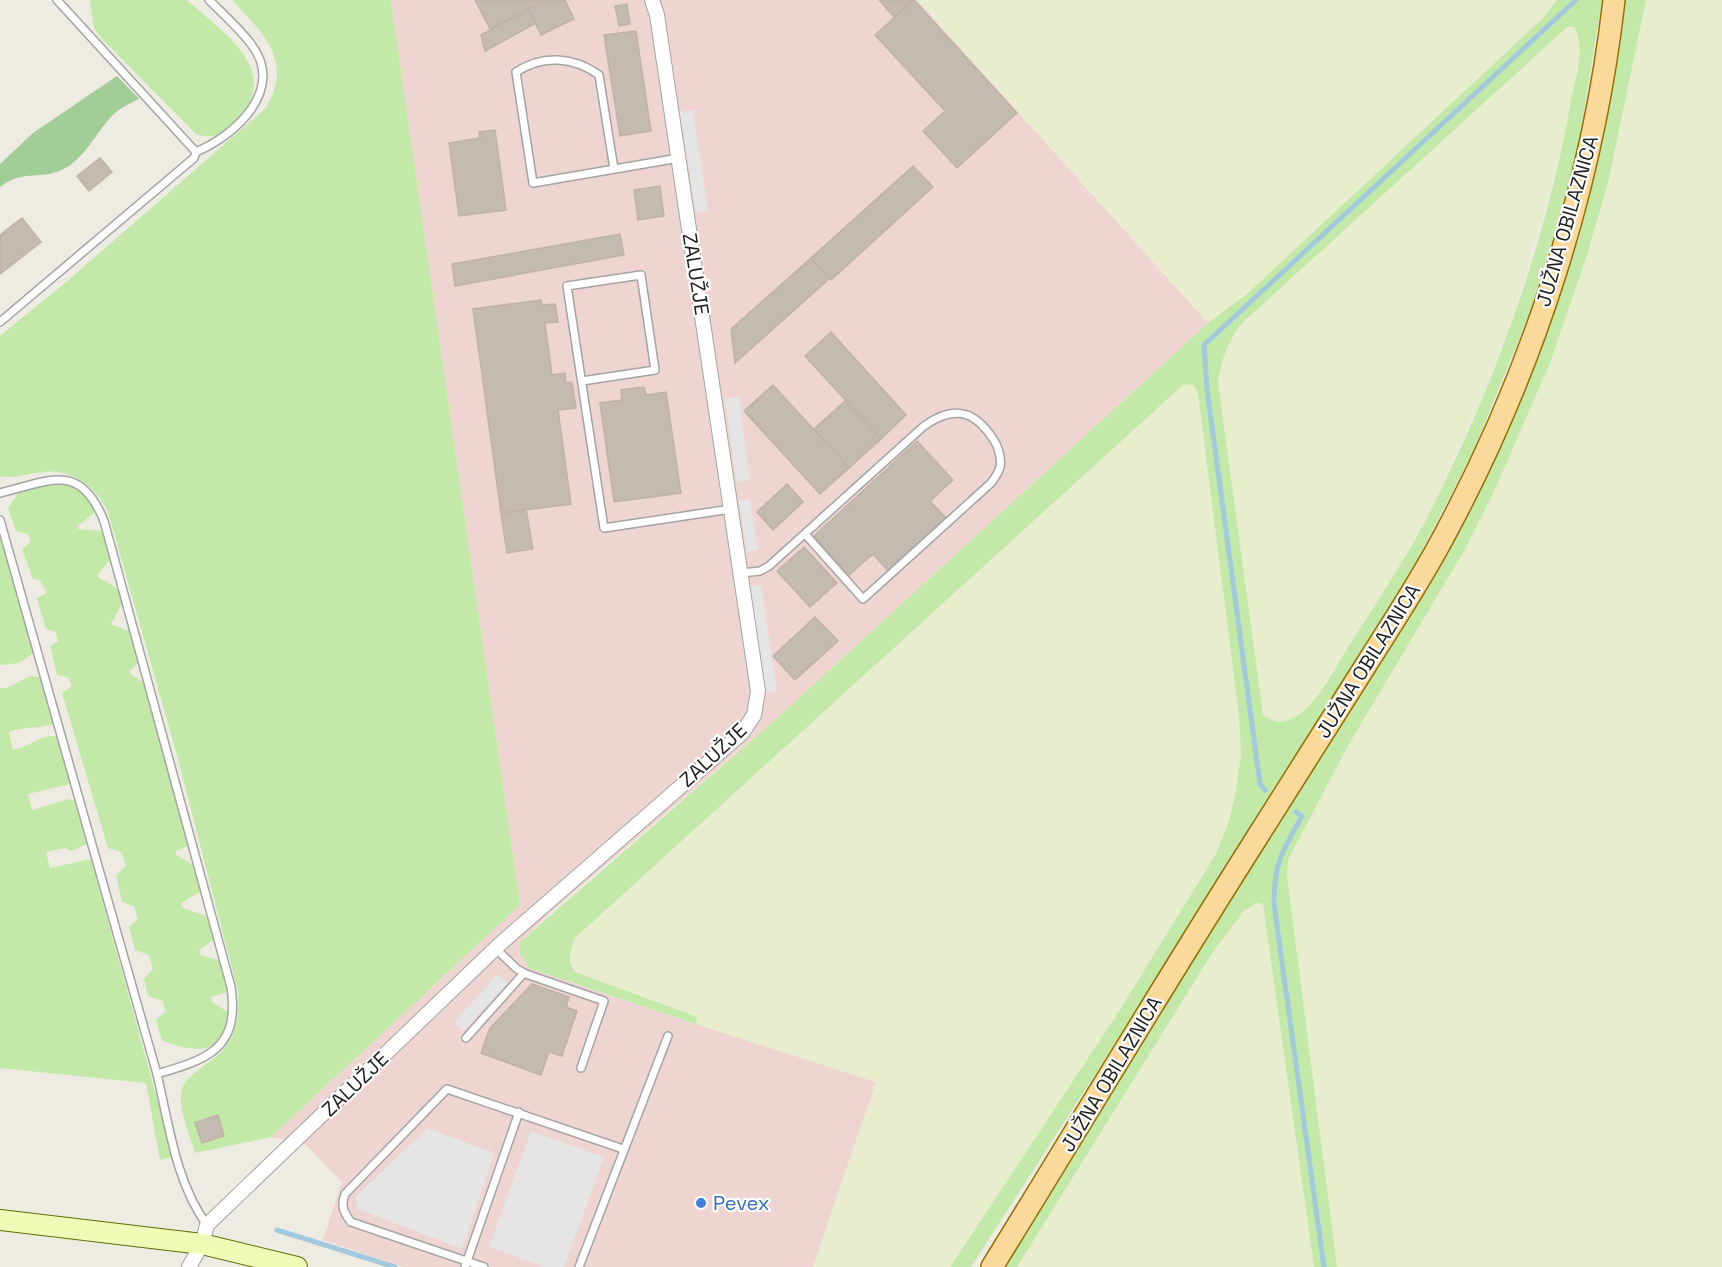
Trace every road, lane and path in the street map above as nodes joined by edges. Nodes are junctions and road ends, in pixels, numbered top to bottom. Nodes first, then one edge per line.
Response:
1 (58, 0) edge
2 (209, 0) edge
3 (652, 0) edge
4 (1614, 0) edge
5 (196, 152) junction
6 (679, 158) junction
7 (614, 169) junction
8 (0, 322) edge
9 (582, 381) junction
10 (0, 493) edge
11 (731, 509) junction
12 (0, 520) edge
13 (805, 534) junction
14 (741, 573) junction
15 (495, 948) junction
16 (524, 973) junction
17 (669, 1036) dead end
18 (466, 1038) dead end
19 (581, 1068) dead end
20 (157, 1074) junction
21 (519, 1112) junction
22 (623, 1149) junction
23 (0, 1220) edge
24 (205, 1235) junction
25 (466, 1264) edge
26 (189, 1267) edge
27 (297, 1267) edge
28 (484, 1267) edge
29 (579, 1267) edge
30 (992, 1267) edge

1 - 5 lane
2 - 5 lane
3 - 6 street, ZALUŽJE
4 - 30 main road, JUŽNA OBILAZNICA
5 - 8 lane
6 - 7 lane
6 - 11 street, ZALUŽJE
7 - 7 lane
9 - 9 lane
9 - 11 lane
10 - 20 lane
11 - 14 street, ZALUŽJE
12 - 20 lane
13 - 13 lane
13 - 14 lane
14 - 15 street, ZALUŽJE
15 - 16 lane
15 - 24 street, ZALUŽJE
16 - 18 lane
16 - 19 lane
17 - 22 lane
20 - 24 lane
21 - 22 lane
21 - 25 lane
21 - 25 lane
22 - 29 lane
23 - 24 main road
24 - 26 street, ZALUŽJE
24 - 27 main road
25 - 28 lane

